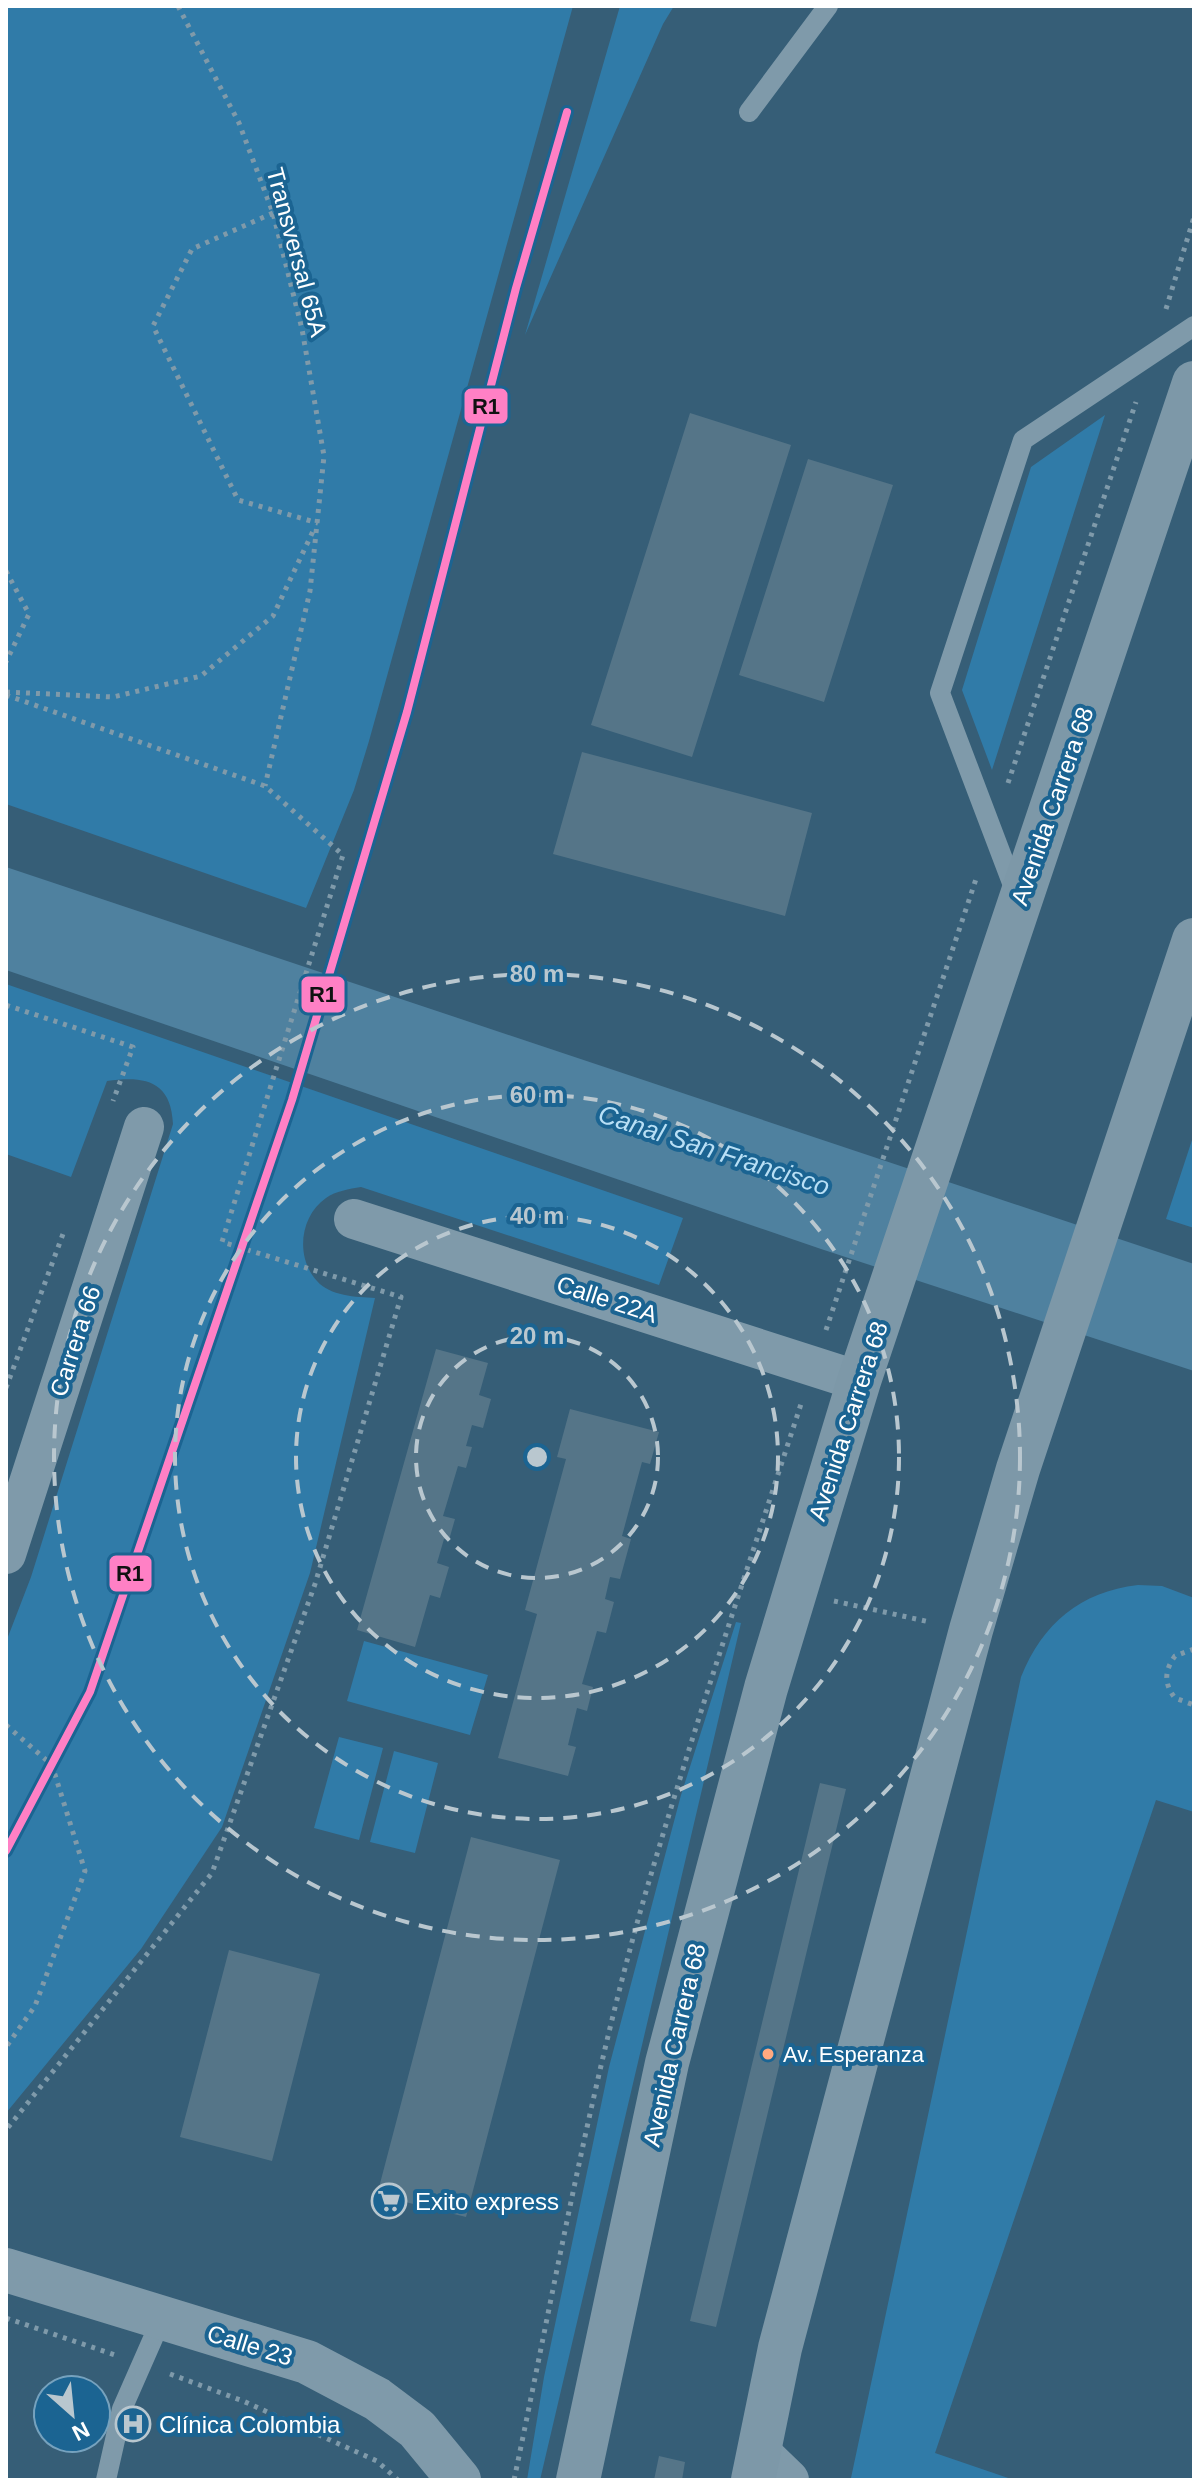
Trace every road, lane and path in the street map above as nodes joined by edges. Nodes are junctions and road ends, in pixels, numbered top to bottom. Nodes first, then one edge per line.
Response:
1 (178, 6) edge
2 (828, 6) edge
3 (749, 112) dead end
4 (273, 213) junction
5 (1194, 217) edge
6 (1194, 326) edge
7 (1152, 355) junction
8 (1194, 383) edge
9 (318, 523) junction
10 (6, 571) edge
11 (6, 662) edge
12 (6, 694) edge
13 (265, 786) junction
14 (992, 830) junction
15 (1020, 903) junction
16 (1194, 940) edge
17 (1184, 989) edge
18 (6, 1005) edge
19 (133, 1047) dead end
20 (144, 1127) dead end
21 (354, 1219) dead end
22 (814, 1366) junction
23 (859, 1381) junction
24 (6, 1554) edge
25 (743, 1581) junction
26 (795, 1593) junction
27 (971, 1630) junction
28 (1194, 1649) edge
29 (1194, 1705) edge
30 (6, 1725) edge
31 (6, 2047) edge
32 (6, 2130) edge
33 (6, 2270) edge
34 (6, 2318) edge
35 (162, 2318) junction
36 (142, 2364) junction
37 (767, 2470) edge
38 (106, 2480) edge
39 (398, 2480) edge
40 (459, 2480) edge
41 (514, 2480) edge
42 (578, 2480) edge

1 - 4 path, Transversal 65A
2 - 3 lane
4 - 9 path, Transversal 65A
4 - 9 path
5 - 7 path
6 - 7 lane
7 - 14 path
7 - 14 lane
8 - 15 main road, Avenida Carrera 68
9 - 12 path
9 - 13 path, Transversal 65A
10 - 11 path
12 - 13 path
13 - 32 path
14 - 15 lane
14 - 22 path
15 - 23 main road, Avenida Carrera 68
16 - 17 main road
17 - 27 main road
18 - 19 path
20 - 24 street, Carrera 66
21 - 22 street, Calle 22A
22 - 23 street, Calle 22A
22 - 25 path
23 - 26 main road, Avenida Carrera 68
25 - 26 path
25 - 41 path
26 - 27 path
26 - 42 main road, Avenida Carrera 68
27 - 37 main road
28 - 29 path
30 - 31 path
33 - 35 street, Calle 23
34 - 36 path
35 - 36 lane
35 - 40 street, Calle 23
36 - 38 lane
36 - 39 path

